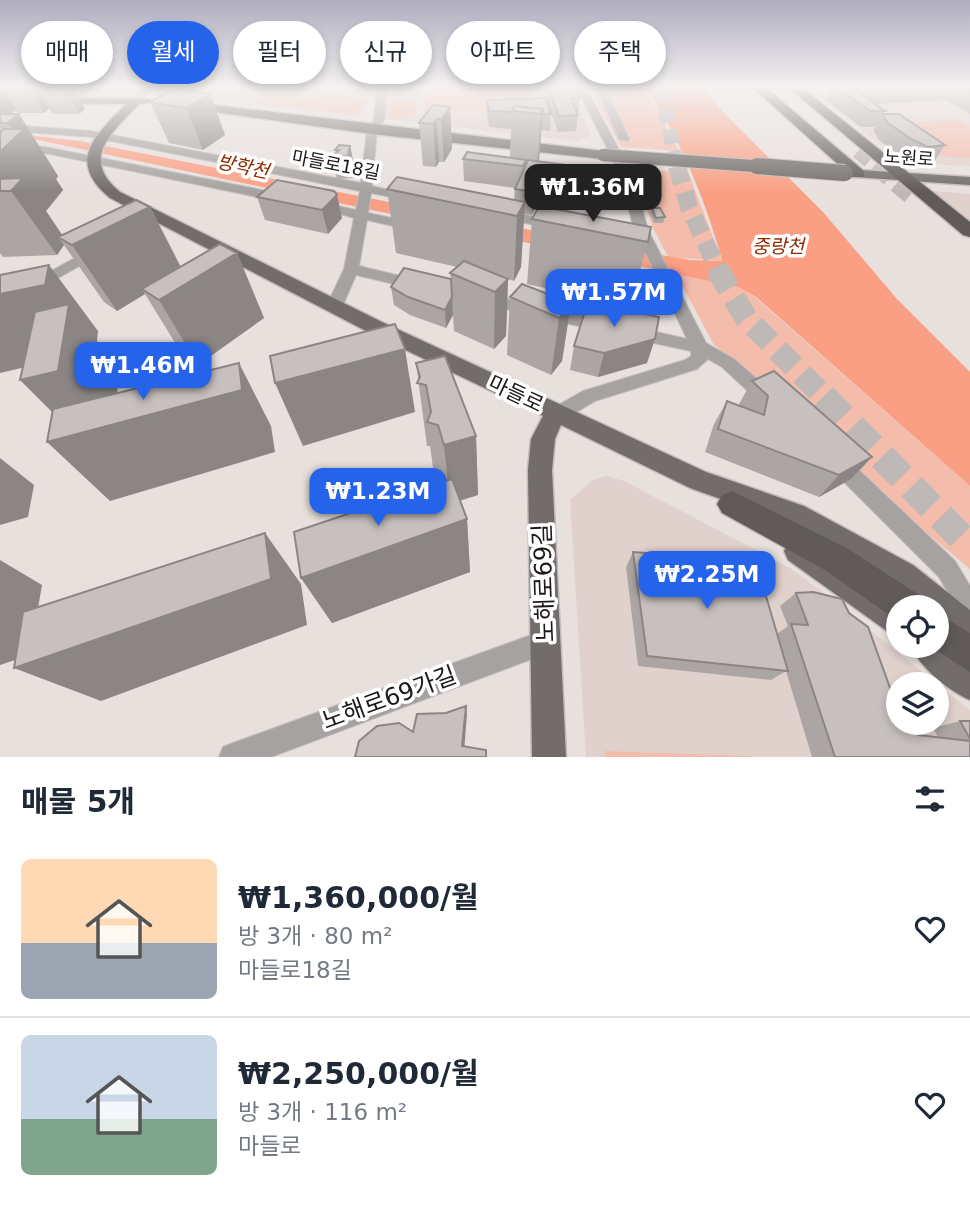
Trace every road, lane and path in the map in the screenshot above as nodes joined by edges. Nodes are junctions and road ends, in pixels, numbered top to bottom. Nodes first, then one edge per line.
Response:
1 (119, 121) edge
2 (300, 121) edge
3 (378, 121) edge
4 (598, 121) edge
5 (616, 121) edge
6 (795, 121) edge
7 (823, 121) edge
8 (838, 121) edge
9 (0, 127) edge
10 (372, 131) junction
11 (624, 139) dead end
12 (0, 144) edge
13 (97, 149) junction
14 (858, 151) tunnel mouth
15 (852, 174) junction
16 (908, 177) junction
17 (970, 181) edge
18 (366, 191) junction
19 (428, 200) edge
20 (916, 200) tunnel mouth
21 (480, 211) edge
22 (361, 214) junction
23 (572, 228) edge
24 (424, 229) edge
25 (970, 232) edge
26 (631, 238) edge
27 (109, 243) edge
28 (647, 244) junction
29 (970, 247) edge
30 (601, 267) edge
31 (351, 269) junction
32 (663, 278) junction
33 (439, 289) edge
34 (466, 295) edge
35 (335, 305) junction
36 (0, 306) edge
37 (699, 347) junction
38 (558, 414) junction
39 (787, 416) edge
40 (825, 452) edge
41 (699, 480) junction
42 (732, 504) junction
43 (889, 595) edge
44 (970, 609) edge
45 (886, 615) edge
46 (970, 629) edge
47 (949, 639) edge
48 (545, 642) junction
49 (970, 654) edge
50 (940, 658) edge
51 (970, 684) edge
52 (233, 757) edge
53 (549, 757) edge

1 - 13 main road
2 - 10 main road, 노원로
3 - 10 street
4 - 28 street
5 - 11 street
6 - 15 highway
7 - 14 highway
8 - 16 highway
9 - 13 street
10 - 15 main road, 노원로, bridge
10 - 18 street
12 - 13 street
13 - 18 street, 마들로18길
13 - 22 street
13 - 35 main road, 마들로
15 - 16 main road, 노원로
16 - 17 main road, 노원로
16 - 25 highway
18 - 19 street, 마들로18길
18 - 22 street
20 - 29 highway
21 - 23 street
22 - 24 street
22 - 31 street
26 - 28 street
27 - 36 street
28 - 32 street
30 - 32 street
31 - 33 street
31 - 35 street
32 - 37 street
34 - 37 street
35 - 38 main road, 마들로
37 - 38 street
37 - 39 street
38 - 41 main road, 마들로
38 - 48 main road, 노해로69길
40 - 44 street
41 - 42 main road, 마들로
41 - 46 main road, 마들로
42 - 43 highway
42 - 45 main road, 마들로
47 - 49 highway
48 - 52 street, 노해로69가길
48 - 53 main road, 노해로69길
50 - 51 main road

